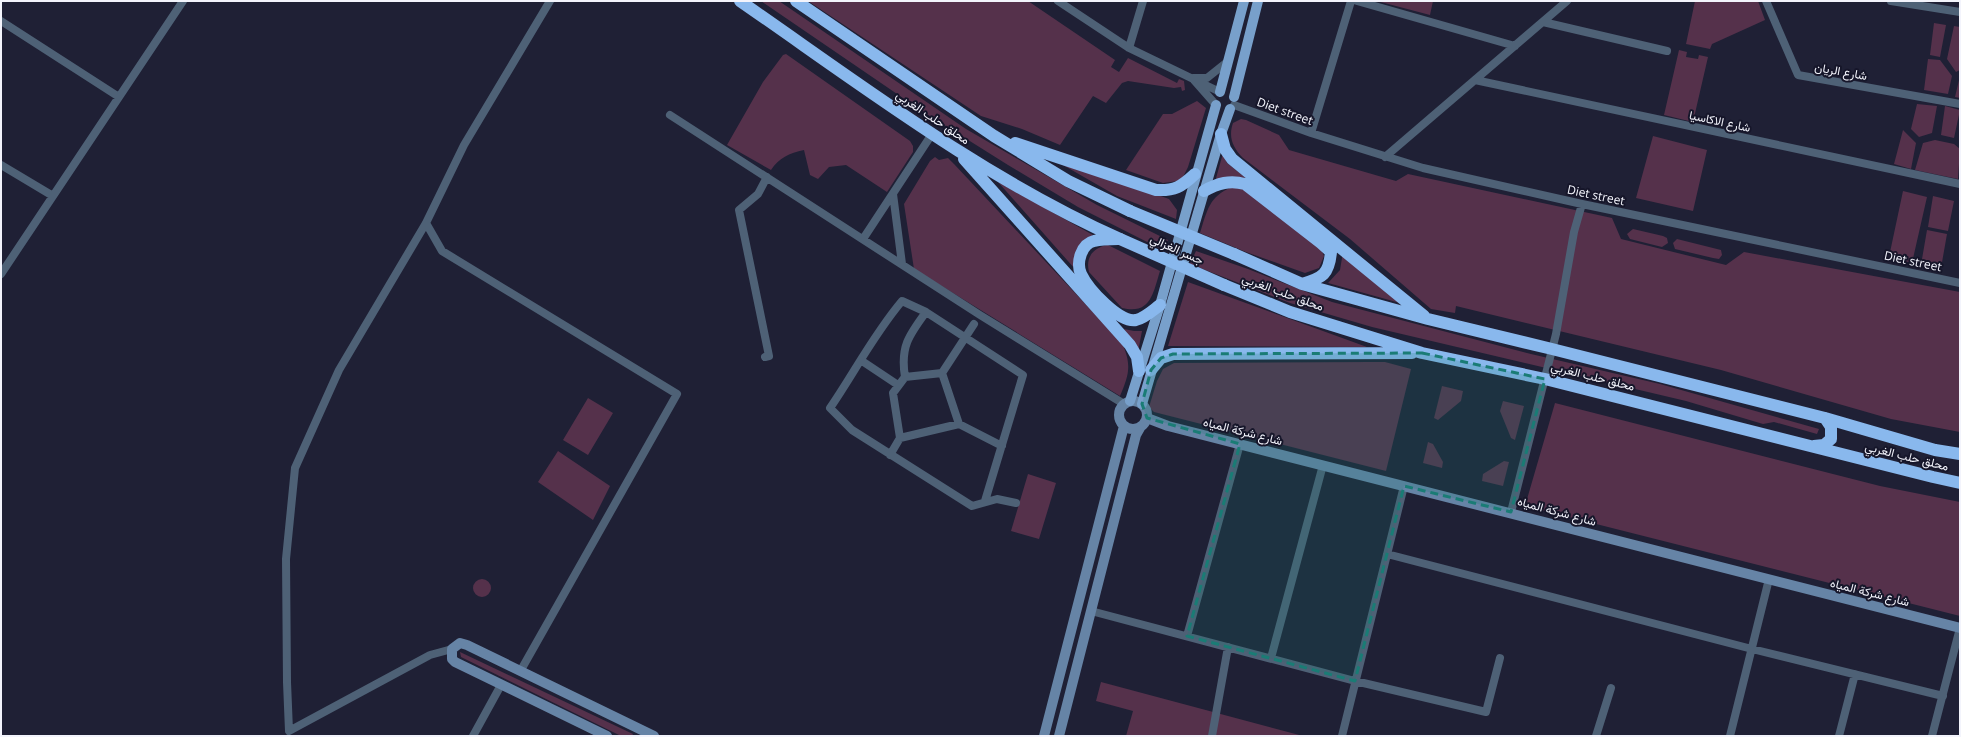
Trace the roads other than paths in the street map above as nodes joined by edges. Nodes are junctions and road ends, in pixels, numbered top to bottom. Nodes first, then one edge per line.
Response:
1 (183, 1) edge
2 (550, 1) edge
3 (740, 1) edge
4 (796, 1) edge
5 (1058, 1) edge
6 (1143, 1) edge
7 (1244, 1) edge
8 (1258, 1) edge
9 (1351, 1) edge
10 (1357, 1) edge
11 (1567, 1) edge
12 (1766, 1) edge
13 (1891, 1) edge
14 (1960, 12) edge
15 (1, 21) edge
16 (1543, 22) junction
17 (1515, 46) junction
18 (1129, 48) junction
19 (1667, 51) dead end
20 (1227, 62) junction
21 (1192, 78) junction
22 (1475, 80) junction
23 (1220, 92) junction
24 (119, 98) junction
25 (1233, 104) junction
26 (1960, 104) edge
27 (1216, 105) junction
28 (670, 115) dead end
29 (1311, 133) junction
30 (932, 134) junction
31 (1221, 134) junction
32 (994, 136) junction
33 (954, 148) junction
34 (1385, 157) junction
35 (1, 165) edge
36 (1195, 174) junction
37 (767, 177) junction
38 (1960, 184) edge
39 (1204, 191) junction
40 (893, 194) junction
41 (53, 196) junction
42 (1582, 204) junction
43 (1130, 211) joint
44 (426, 223) junction
45 (863, 239) junction
46 (1120, 239) junction
47 (1234, 254) joint
48 (902, 264) junction
49 (1, 274) edge
50 (1960, 283) edge
51 (1302, 284) junction
52 (1224, 285) joint
53 (1160, 305) junction
54 (926, 312) junction
55 (1428, 319) junction
56 (974, 324) dead end
57 (965, 337) junction
58 (1552, 349) junction
59 (1422, 353) junction
60 (765, 357) dead end
61 (862, 361) junction
62 (1139, 370) junction
63 (1151, 370) junction
64 (942, 373) junction
65 (905, 377) junction
66 (1545, 379) junction
67 (898, 385) junction
68 (1127, 402) junction
69 (1142, 404) junction
70 (1147, 418) junction
71 (1825, 418) junction
72 (959, 424) junction
73 (1124, 426) junction
74 (1140, 428) junction
75 (900, 438) junction
76 (1240, 444) junction
77 (1002, 446) junction
78 (1808, 446) junction
79 (1960, 454) edge
80 (890, 455) junction
81 (1323, 465) junction
82 (1960, 482) edge
83 (1404, 486) junction
84 (985, 501) junction
85 (1016, 503) dead end
86 (1511, 512) junction
87 (1387, 554) junction
88 (1769, 579) junction
89 (1091, 611) junction
90 (1960, 628) edge
91 (1187, 636) junction
92 (1228, 647) junction
93 (452, 649) junction
94 (1752, 649) junction
95 (1271, 658) junction
96 (1500, 658) dead end
97 (521, 670) junction
98 (1855, 674) junction
99 (1356, 681) junction
100 (501, 685) junction
101 (1611, 688) dead end
102 (1943, 696) junction
103 (289, 734) edge
104 (650, 735) edge
105 (473, 736) edge
106 (607, 736) edge
107 (1044, 736) edge
108 (1059, 736) edge
109 (1212, 736) edge
110 (1342, 736) edge
111 (1596, 736) edge
112 (1730, 736) edge
113 (1839, 736) edge
114 (1932, 736) edge

1 - 24 street
2 - 44 street
3 - 30 highway, محلق حلب الغربي
4 - 32 highway, محلق حلب الغربي
5 - 18 street
6 - 18 street
7 - 20 main road
8 - 25 main road
9 - 29 street
10 - 17 street
11 - 16 street
12 - 26 street, شارع الريان
13 - 14 street
15 - 24 street
16 - 17 street
16 - 19 street
17 - 22 street
18 - 21 street
20 - 21 street
20 - 23 main road
21 - 23 street
21 - 27 street
22 - 34 street
22 - 38 street, شارع الاكاسيا
23 - 25 main road
23 - 27 main road
24 - 41 street
25 - 27 main road
25 - 29 street, Diet street
25 - 31 main road
27 - 36 main road
28 - 37 street
29 - 34 street, Diet street
30 - 33 highway, محلق حلب الغربي
30 - 40 street
31 - 39 main road
31 - 55 highway
32 - 36 highway
32 - 43 highway, محلق حلب الغربي
33 - 46 highway, محلق حلب الغربي
33 - 62 highway
34 - 42 street, Diet street
35 - 41 street
36 - 53 main road
37 - 45 street
37 - 60 street
39 - 51 highway
39 - 63 main road
40 - 45 street
40 - 48 street
41 - 49 street
42 - 50 street, Diet street
42 - 58 street
43 - 47 highway, جسر الغزالي, bridge
44 - 97 street
44 - 103 street
45 - 48 street
46 - 52 highway, جسر الغزالي, bridge
46 - 53 highway
47 - 51 highway, محلق حلب الغربي
48 - 68 street
51 - 55 highway, محلق حلب الغربي
52 - 59 highway, محلق حلب الغربي
53 - 62 main road
54 - 57 street
54 - 61 street
54 - 65 street
55 - 58 highway, محلق حلب الغربي
56 - 57 street
57 - 64 street
57 - 77 street
58 - 66 street
58 - 71 highway, محلق حلب الغربي
59 - 63 highway
59 - 66 highway, محلق حلب الغربي
61 - 67 street
61 - 80 street
62 - 68 main road
63 - 69 main road
64 - 65 street
64 - 72 street
65 - 67 street
66 - 78 highway, محلق حلب الغربي
66 - 86 street
67 - 75 street
68 - 69 street
68 - 73 street
69 - 70 street
70 - 74 street
70 - 76 street, شارع شركة المياه
71 - 78 highway
71 - 79 highway, محلق حلب الغربي
72 - 75 street
72 - 77 street
73 - 74 street
73 - 107 street
74 - 89 street
75 - 80 street
76 - 81 street, شارع شركة المياه
76 - 91 street
77 - 84 street
78 - 82 highway, محلق حلب الغربي
80 - 84 street
81 - 83 street, شارع شركة المياه
81 - 95 street
83 - 86 street, شارع شركة المياه
83 - 87 street
84 - 85 street
86 - 88 street, شارع شركة المياه
87 - 94 street
87 - 99 street
88 - 90 street, شارع شركة المياه
88 - 94 street
89 - 91 street
89 - 108 street
90 - 102 street
91 - 92 street
92 - 95 street
92 - 109 street
93 - 97 street
93 - 100 street
93 - 103 street
94 - 98 street
94 - 112 street
95 - 99 street
96 - 99 street
97 - 104 street
98 - 102 street
98 - 113 street
99 - 110 street
100 - 105 street
100 - 106 street
101 - 111 street
102 - 114 street

